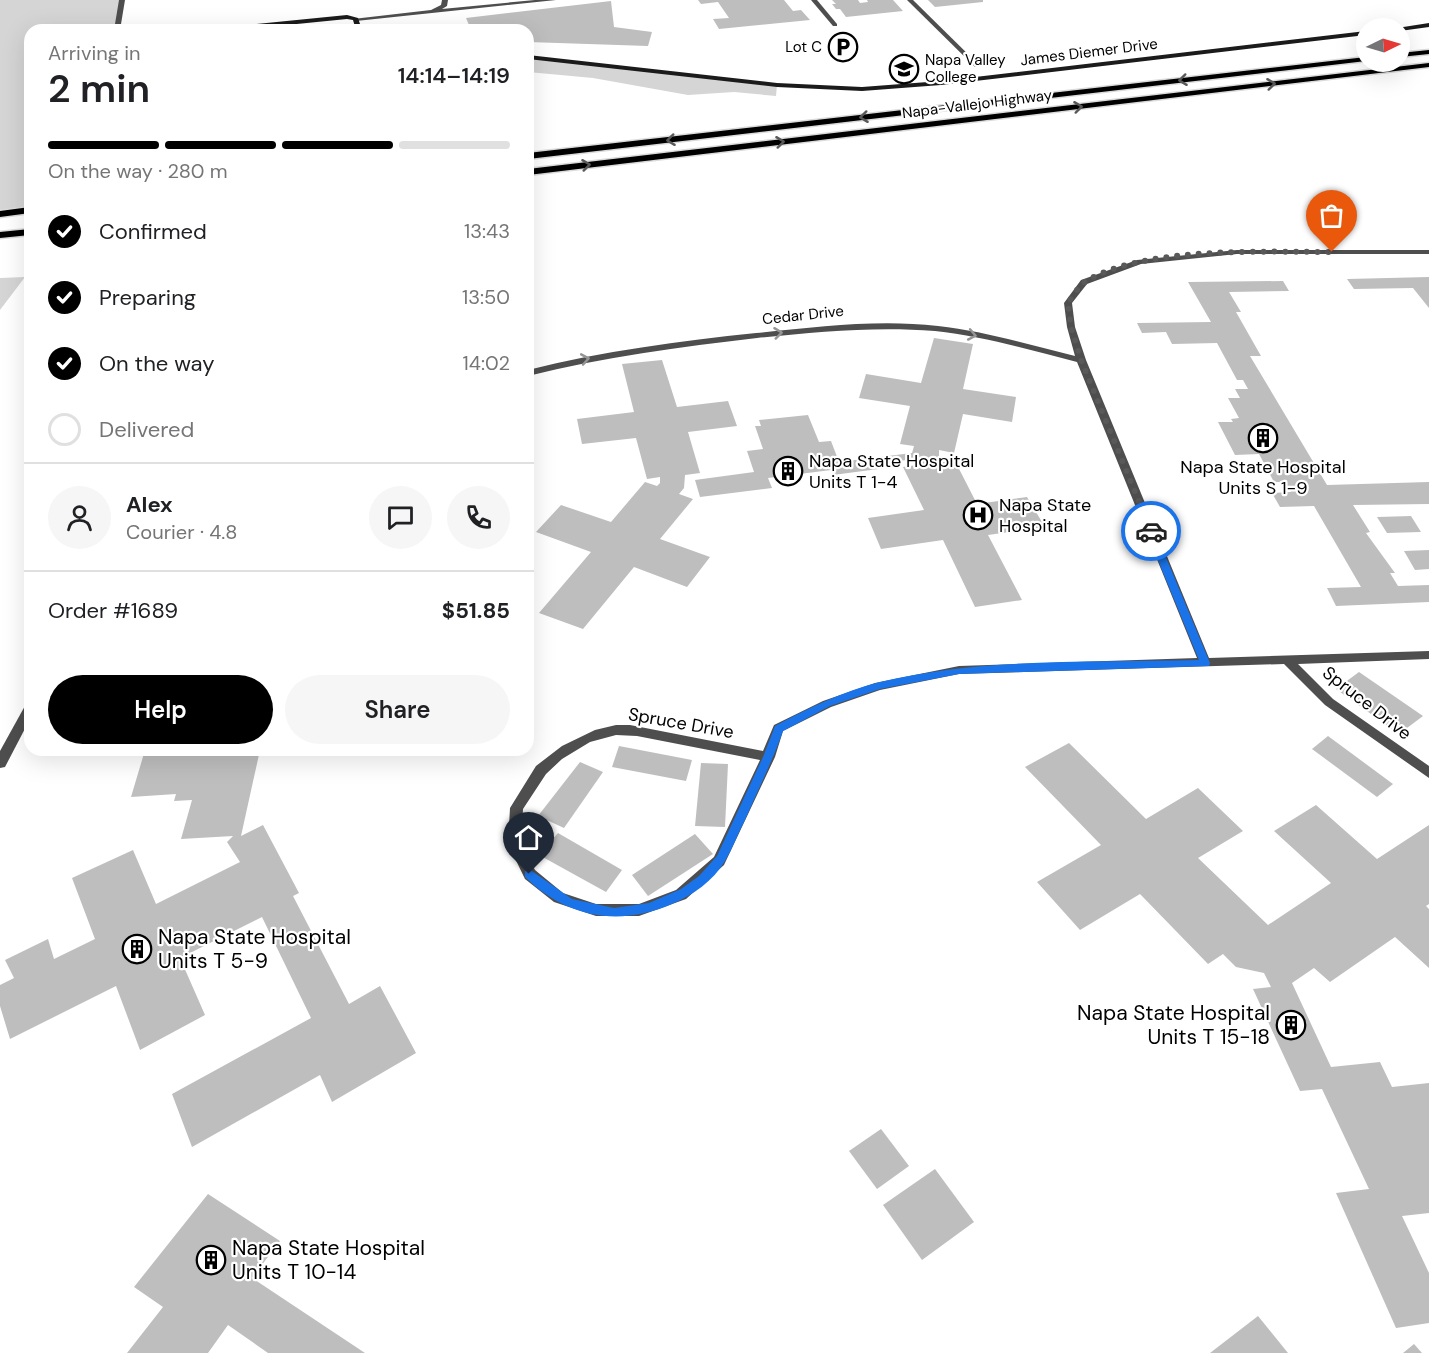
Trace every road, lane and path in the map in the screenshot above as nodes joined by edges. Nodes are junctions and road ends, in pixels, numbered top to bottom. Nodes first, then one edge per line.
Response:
1 (122, 0) edge
2 (445, 0) edge
3 (554, 0) edge
4 (814, 0) edge
5 (910, 0) edge
6 (432, 12) junction
7 (356, 19) junction
8 (346, 21) junction
9 (118, 24) edge
10 (303, 24) edge
11 (319, 24) edge
12 (358, 24) edge
13 (835, 25) dead end
14 (1429, 25) edge
15 (1410, 28) edge
16 (1356, 34) edge
17 (1429, 52) edge
18 (1410, 54) edge
19 (534, 58) edge
20 (1356, 60) edge
21 (1429, 65) edge
22 (976, 66) dead end
23 (534, 155) edge
24 (534, 171) edge
25 (24, 211) edge
26 (24, 214) edge
27 (0, 216) edge
28 (24, 233) edge
29 (0, 235) edge
30 (1429, 252) edge
31 (1081, 360) junction
32 (534, 372) edge
33 (1429, 655) edge
34 (1286, 659) junction
35 (1205, 663) junction
36 (24, 717) edge
37 (769, 757) junction
38 (0, 763) edge
39 (1429, 773) edge

1 - 9 street
2 - 6 street
3 - 6 street
4 - 13 street
5 - 22 street
6 - 7 street
7 - 8 street
7 - 12 street
8 - 10 street
8 - 11 street
14 - 15 street
16 - 19 street, James Diemer Drive
17 - 18 main road
20 -> 23 main road, Napa-Vallejo Highway
24 -> 21 main road, Napa-Vallejo Highway
25 - 27 main road
26 - 27 main road
28 - 29 main road
30 - 31 street
32 -> 31 street, Cedar Drive
31 - 35 street
33 - 34 street, Spruce Drive
34 - 35 street, Spruce Drive
34 - 39 street, Spruce Drive
35 - 37 street, Spruce Drive
36 - 38 street
37 - 37 street, Spruce Drive

